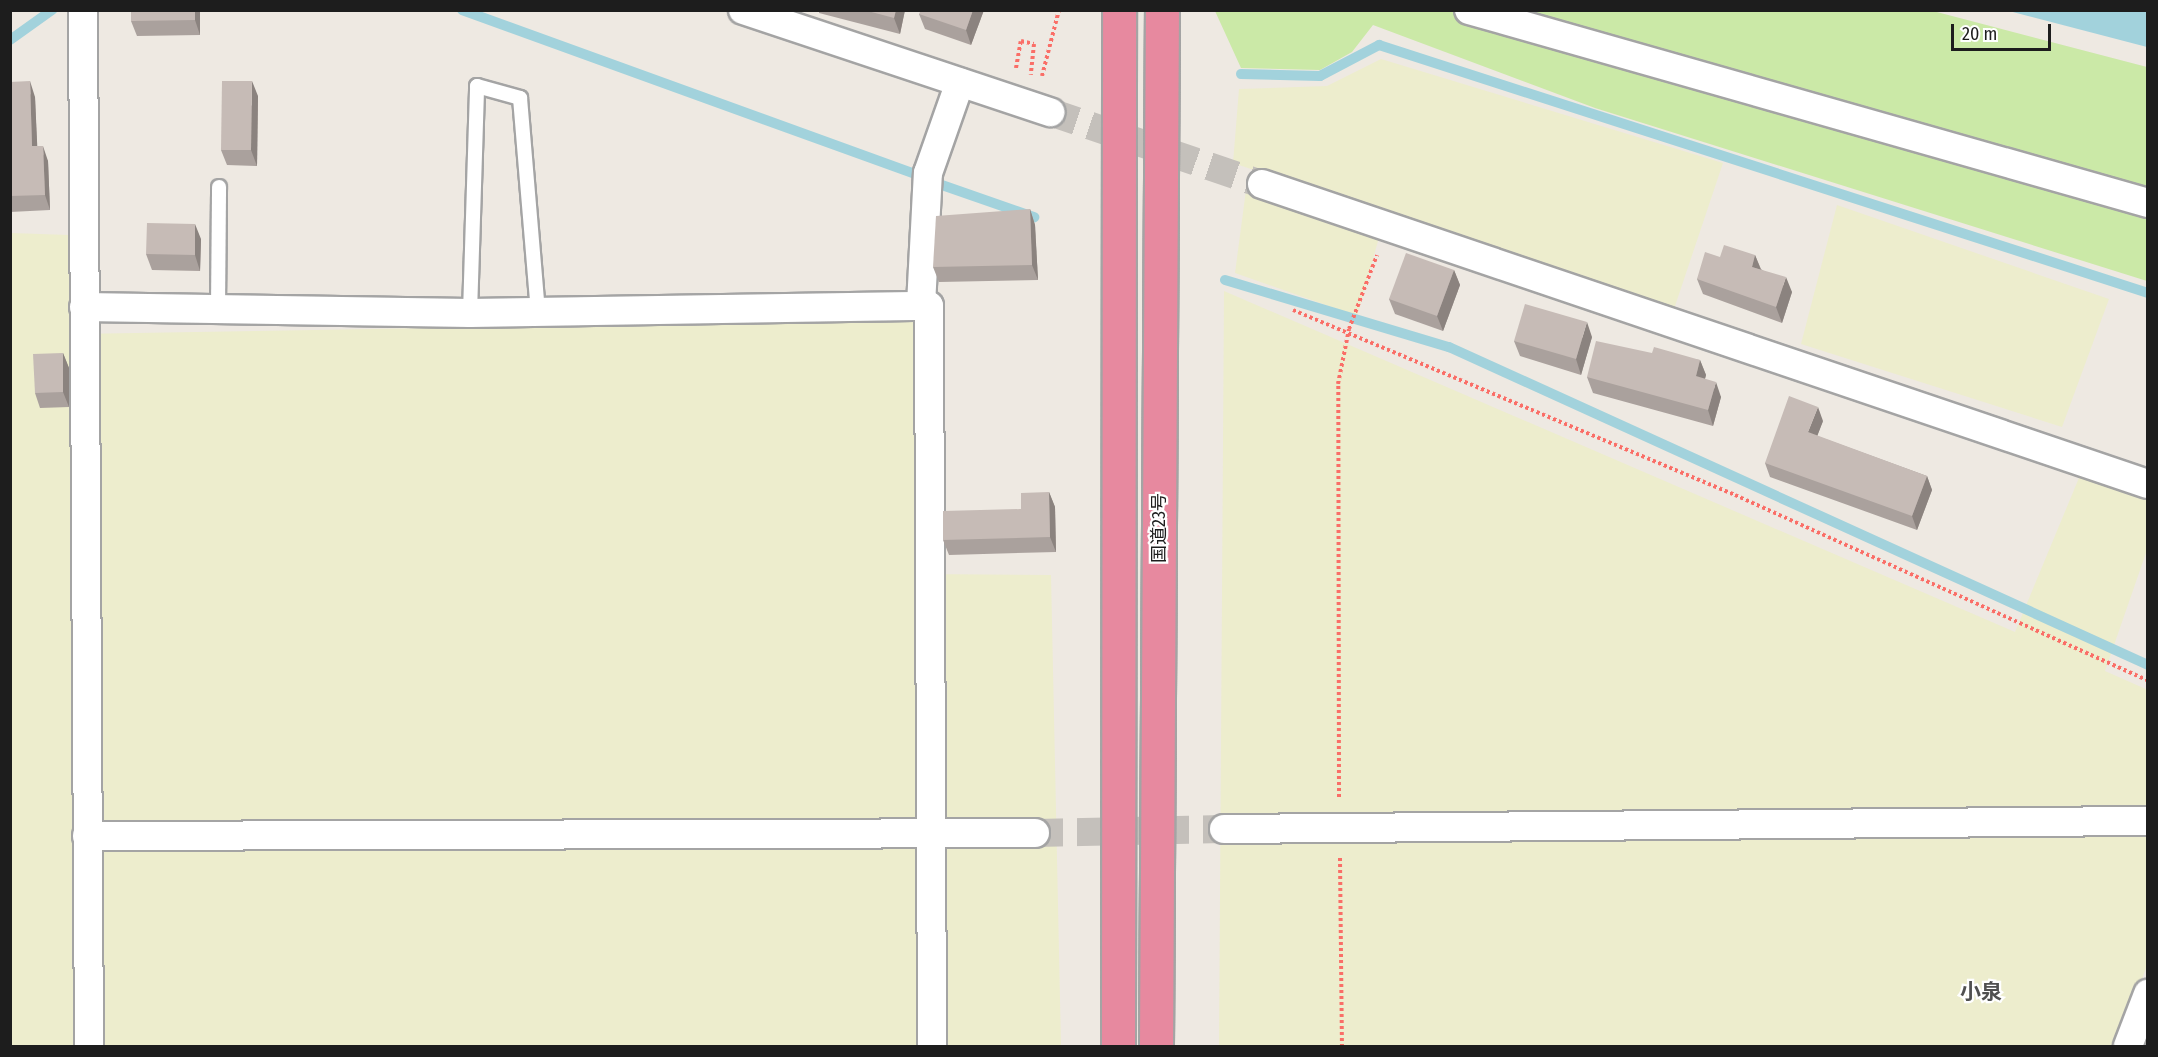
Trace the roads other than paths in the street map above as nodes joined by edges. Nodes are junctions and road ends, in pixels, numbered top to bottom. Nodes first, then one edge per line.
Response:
1 (83, 10) edge
2 (744, 10) edge
3 (1119, 10) edge
4 (1162, 10) edge
5 (1468, 10) edge
6 (960, 82) junction
7 (1050, 112) tunnel mouth
8 (1262, 184) tunnel mouth
9 (219, 187) dead end
10 (2148, 203) edge
11 (921, 305) junction
12 (84, 307) junction
13 (218, 308) junction
14 (538, 312) junction
15 (470, 313) junction
16 (2148, 484) edge
17 (2148, 821) edge
18 (1224, 828) tunnel mouth
19 (933, 832) junction
20 (1035, 833) tunnel mouth
21 (87, 836) junction
22 (2148, 994) edge
23 (89, 1047) edge
24 (932, 1047) edge
25 (1118, 1047) edge
26 (1156, 1047) edge
27 (2128, 1047) edge

1 - 12 street
2 - 6 street
3 - 25 highway
4 - 26 highway, 国道23号
5 - 10 street
6 - 7 street
6 - 11 street
8 - 16 street
9 - 13 lane
11 - 14 street
11 - 19 street
12 - 13 street
12 - 21 street
13 - 15 street
14 - 15 street
14 - 15 lane
17 - 18 street
19 - 20 street
19 - 21 street
19 - 24 street
21 - 23 street
22 - 27 street

